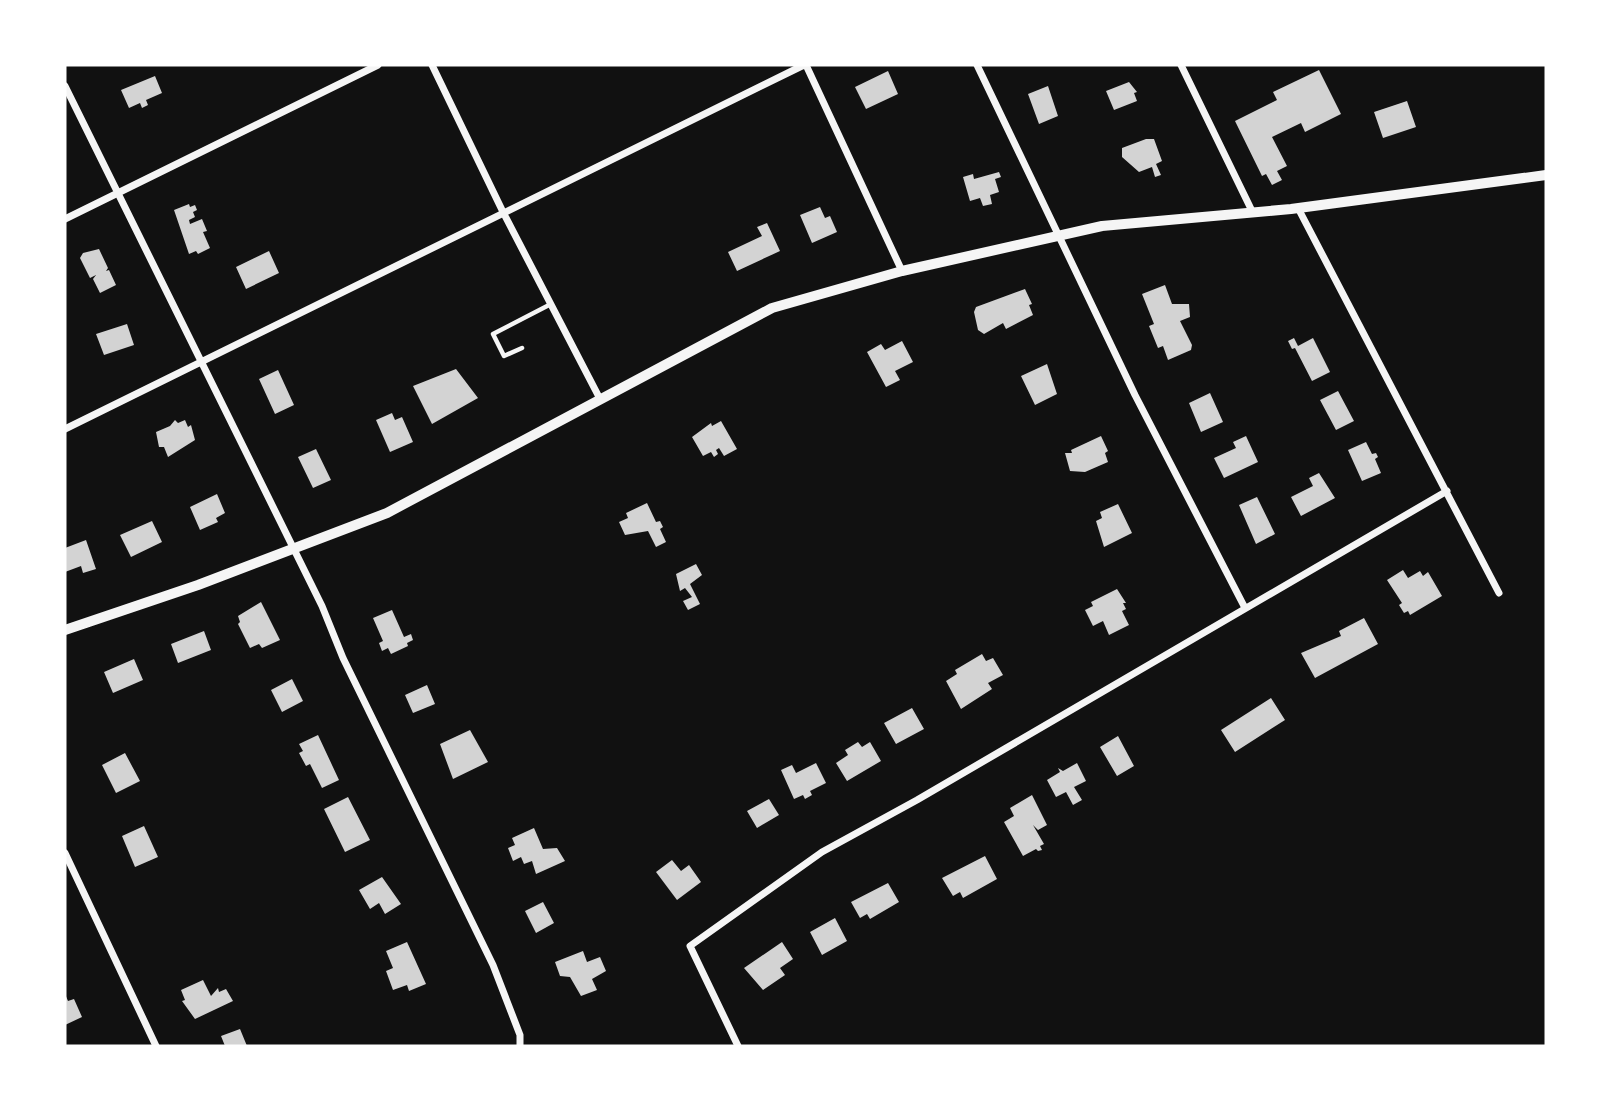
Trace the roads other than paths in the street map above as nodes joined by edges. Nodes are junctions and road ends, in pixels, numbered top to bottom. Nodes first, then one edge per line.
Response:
1 (378, 65) edge
2 (432, 65) edge
3 (805, 65) edge
4 (977, 65) edge
5 (1181, 65) edge
6 (65, 86) edge
7 (1546, 175) edge
8 (116, 194) junction
9 (1298, 208) junction
10 (503, 212) junction
11 (1253, 213) junction
12 (65, 219) edge
13 (1059, 234) junction
14 (902, 271) junction
15 (551, 304) junction
16 (522, 348) dead end
17 (200, 364) junction
18 (599, 397) junction
19 (65, 429) edge
20 (1447, 491) junction
21 (293, 549) junction
22 (1499, 593) dead end
23 (1245, 608) junction
24 (65, 630) edge
25 (65, 853) edge
26 (156, 1046) edge
27 (520, 1046) edge
28 (738, 1046) edge

1 - 8 street
2 - 10 street
3 - 10 street
3 - 14 street
4 - 13 street
5 - 11 street
6 - 8 street
7 - 9 street
8 - 12 street
8 - 17 street
9 - 11 street
9 - 20 street
10 - 15 street
10 - 17 street
11 - 13 street
13 - 14 street
13 - 23 street
14 - 18 street
15 - 16 lane
15 - 18 street
17 - 19 street
17 - 21 street
18 - 21 street
20 - 22 street
20 - 23 street
21 - 24 street
21 - 27 street
23 - 28 street
25 - 26 street

